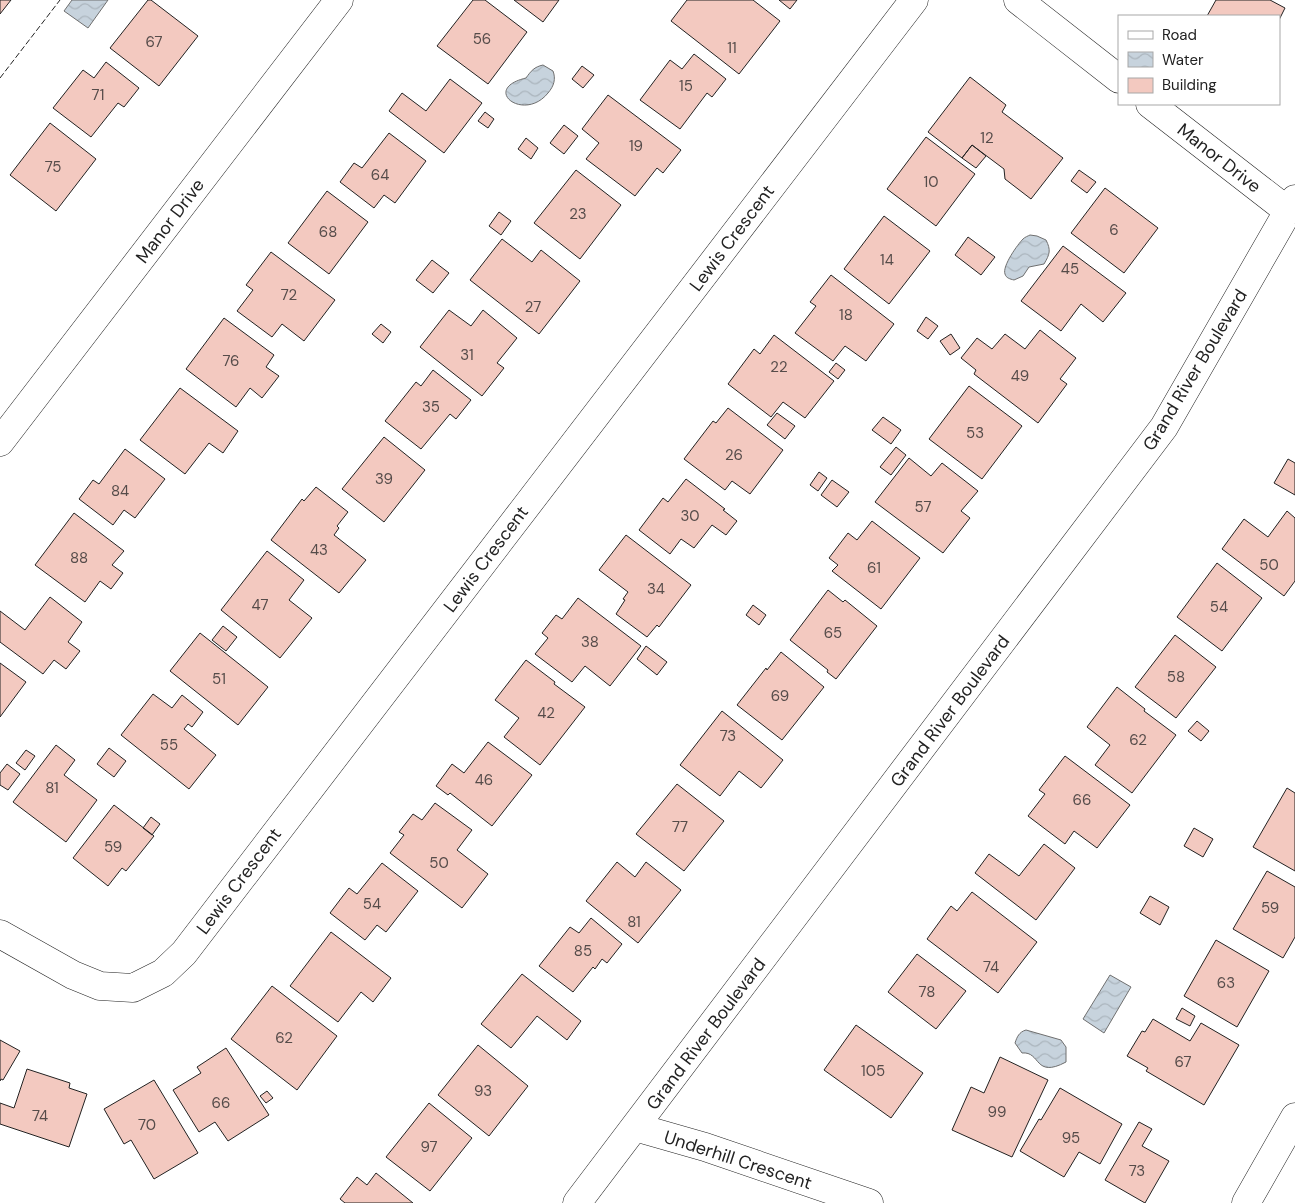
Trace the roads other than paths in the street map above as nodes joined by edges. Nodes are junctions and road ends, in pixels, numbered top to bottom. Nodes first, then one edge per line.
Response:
1 (339, 0) edge
2 (914, 0) edge
3 (1018, 0) edge
4 (1118, 79) edge
5 (1151, 105) edge
6 (1292, 205) edge
7 (0, 442) edge
8 (0, 934) edge
9 (1295, 1117) edge
10 (635, 1127) junction
11 (577, 1203) edge
12 (869, 1203) edge
13 (1246, 1203) edge

1 - 7 street, Manor Drive
2 - 8 street, Lewis Crescent
3 - 4 street
5 - 6 street, Manor Drive
6 - 10 street, Grand River Boulevard
9 - 13 street
10 - 11 street, Grand River Boulevard
10 - 12 street, Underhill Crescent

